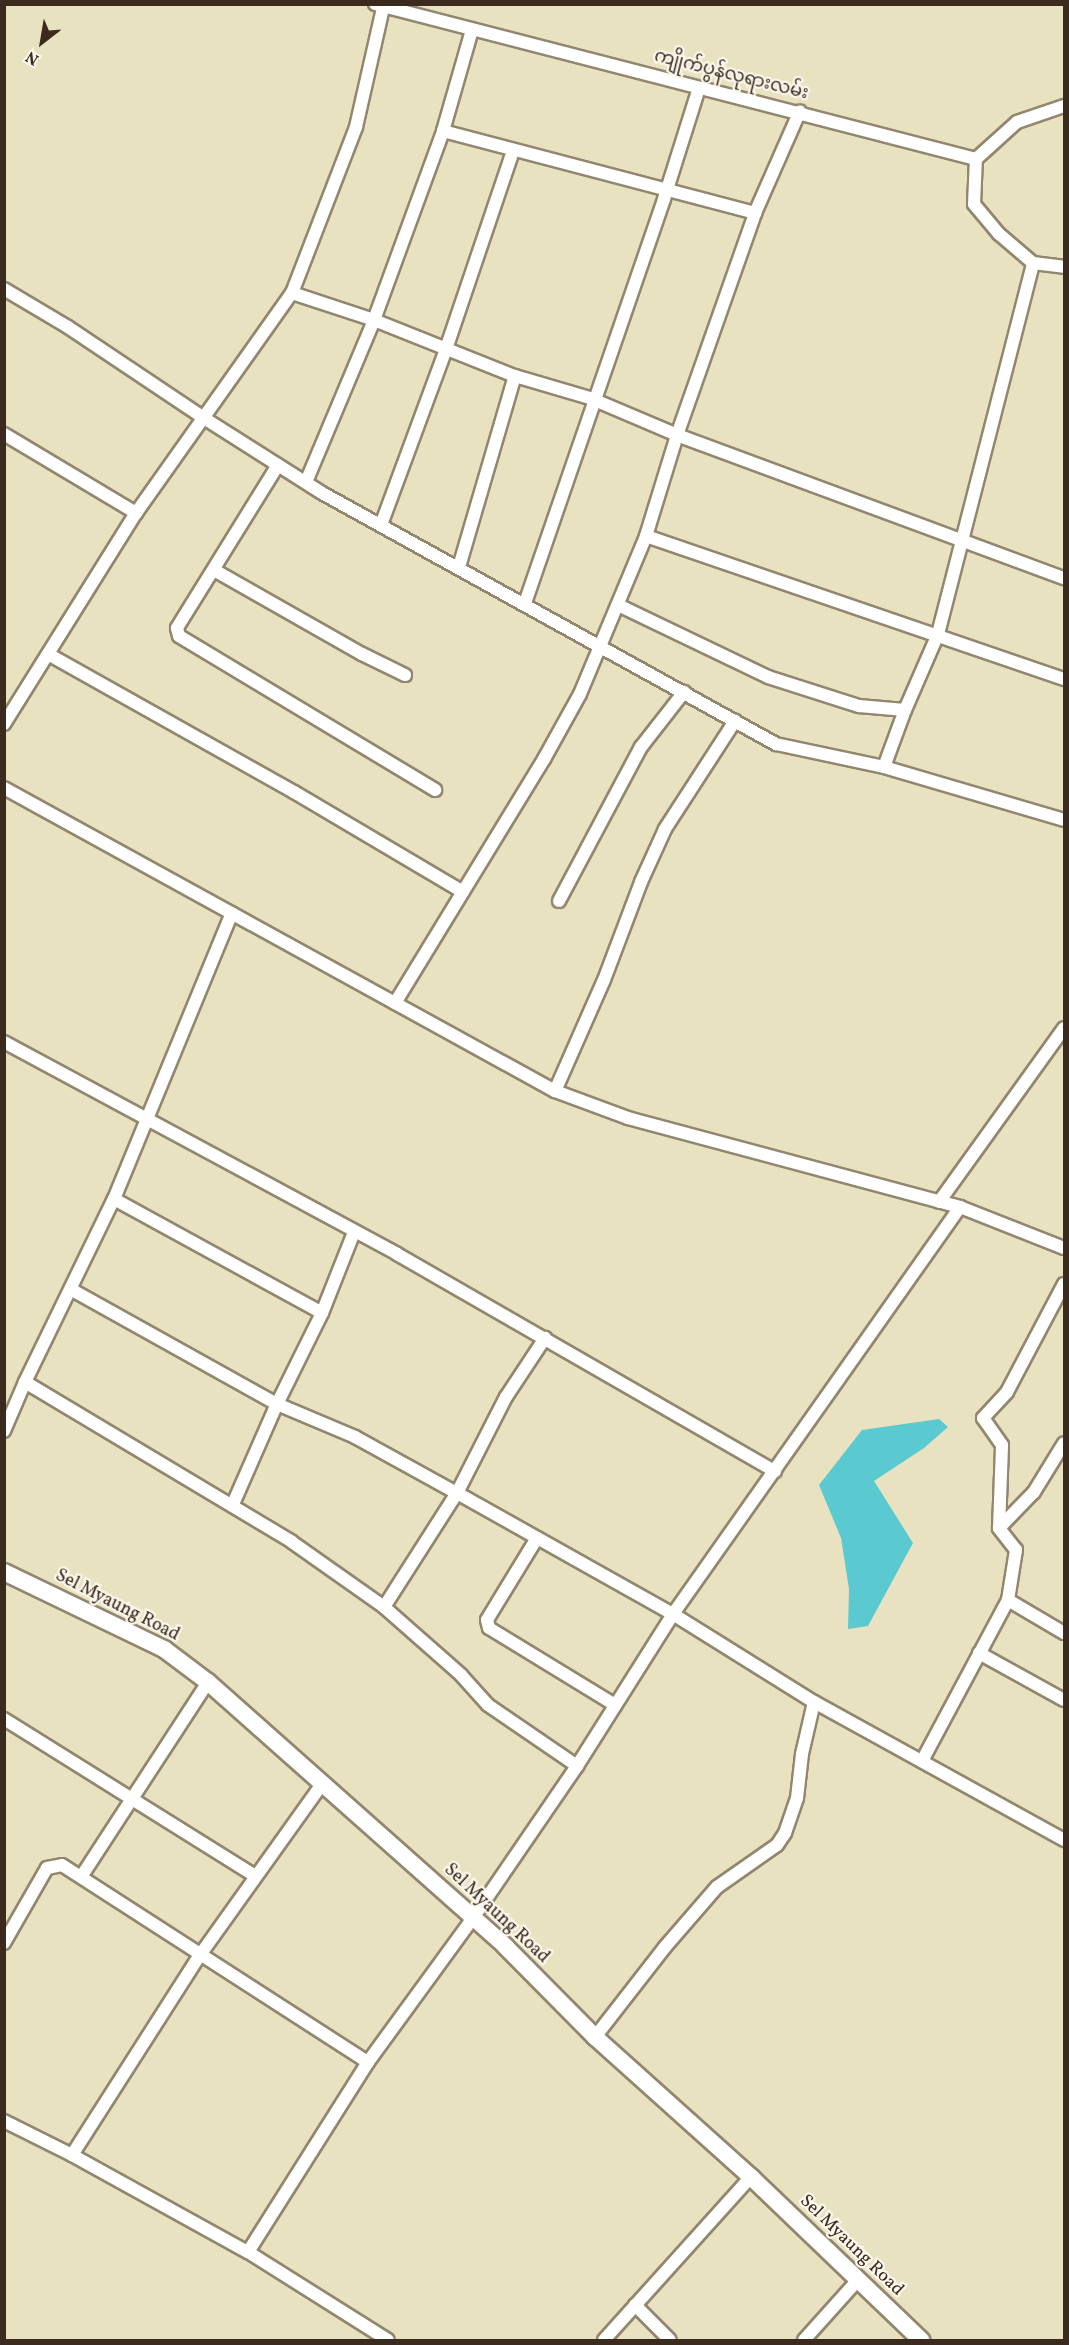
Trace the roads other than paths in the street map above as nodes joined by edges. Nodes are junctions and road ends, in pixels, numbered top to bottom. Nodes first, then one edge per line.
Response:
1 (381, 5) edge
2 (472, 30) junction
3 (699, 88) junction
4 (1065, 106) edge
5 (800, 111) junction
6 (443, 131) junction
7 (513, 150) junction
8 (976, 159) junction
9 (667, 191) junction
10 (755, 213) junction
11 (1033, 263) junction
12 (1065, 267) edge
13 (4, 289) edge
14 (292, 293) junction
15 (374, 320) junction
16 (446, 349) junction
17 (515, 376) junction
18 (595, 400) junction
19 (201, 417) junction
20 (4, 434) edge
21 (677, 435) junction
22 (278, 465) junction
23 (306, 482) junction
24 (136, 513) junction
25 (381, 525) junction
26 (646, 536) junction
27 (964, 540) junction
28 (459, 567) junction
29 (214, 570) junction
30 (1065, 578) edge
31 (525, 603) junction
32 (618, 605) junction
33 (938, 634) junction
34 (600, 645) junction
35 (48, 654) junction
36 (405, 675) dead end
37 (1065, 679) edge
38 (684, 692) junction
39 (905, 710) junction
40 (735, 721) junction
41 (4, 724) edge
42 (884, 767) junction
43 (4, 788) edge
44 (435, 790) dead end
45 (1065, 820) edge
46 (464, 892) junction
47 (559, 901) dead end
48 (232, 912) junction
49 (395, 1003) junction
50 (1063, 1033) edge
51 (4, 1042) edge
52 (555, 1091) junction
53 (146, 1117) junction
54 (114, 1199) junction
55 (939, 1203) junction
56 (960, 1207) junction
57 (354, 1232) junction
58 (1065, 1248) edge
59 (1065, 1284) edge
60 (72, 1290) junction
61 (322, 1313) junction
62 (545, 1338) junction
63 (25, 1382) junction
64 (277, 1404) junction
65 (4, 1431) edge
66 (1065, 1443) edge
67 (775, 1471) junction
68 (457, 1493) junction
69 (233, 1504) junction
70 (999, 1528) junction
71 (537, 1538) junction
72 (4, 1572) edge
73 (1008, 1600) junction
74 (384, 1607) junction
75 (673, 1614) junction
76 (1065, 1633) edge
77 (979, 1653) junction
78 (208, 1682) junction
79 (1065, 1700) edge
80 (813, 1702) junction
81 (615, 1705) junction
82 (4, 1719) edge
83 (922, 1761) junction
84 (577, 1766) junction
85 (322, 1784) junction
86 (135, 1798) junction
87 (1065, 1840) edge
88 (255, 1876) junction
89 (81, 1877) junction
90 (473, 1918) junction
91 (4, 1943) edge
92 (200, 1955) junction
93 (595, 2037) junction
94 (368, 2062) junction
95 (4, 2121) edge
96 (72, 2154) junction
97 (751, 2177) junction
98 (248, 2252) junction
99 (857, 2281) junction
100 (635, 2305) junction
101 (388, 2340) edge
102 (604, 2340) edge
103 (670, 2340) edge
104 (804, 2340) edge
105 (921, 2340) edge

1 - 2 street, ကျိုက်ပွန်လုရားလမ်း
1 - 14 street
2 - 3 street, ကျိုက်ပွန်လုရားလမ်း
2 - 6 street
3 - 5 street, ကျိုက်ပွန်လုရားလမ်း
3 - 9 street
4 - 8 street
5 - 8 street, ကျိုက်ပွန်လုရားလမ်း
5 - 10 street
6 - 7 street
6 - 15 street
7 - 9 street
7 - 16 street
8 - 11 street
9 - 10 street
9 - 18 street
10 - 21 street
11 - 12 street
11 - 27 street
13 - 19 street
14 - 15 street
14 - 19 street
15 - 16 street
15 - 23 street
16 - 17 street
16 - 25 street
17 - 18 street
17 - 28 street
18 - 21 street
18 - 31 street
19 - 22 street
19 - 24 street
20 - 24 street
21 - 26 street
21 - 27 street
22 - 23 street
22 - 29 street
23 - 25 street
24 - 35 street
25 - 28 street
26 - 32 street
26 - 33 street
27 - 30 street
27 - 33 street
28 - 31 street
29 - 36 street
29 - 44 street
31 - 34 street
32 - 34 street
32 - 39 street
33 - 37 street
33 - 39 street
34 - 38 street
34 - 46 street
35 - 41 street
35 - 46 street
38 - 40 street
38 - 47 street
39 - 42 street
40 - 42 street
40 - 52 street
42 - 45 street
43 - 48 street
46 - 49 street
48 - 49 street
48 - 53 street
49 - 52 street
50 - 55 street
51 - 53 street
52 - 55 street
53 - 54 street
53 - 57 street
54 - 60 street
54 - 61 street
55 - 56 street
56 - 58 street
56 - 67 street
57 - 61 street
57 - 62 street
59 - 70 street
60 - 63 street
60 - 64 street
61 - 64 street
62 - 67 street
62 - 68 street
63 - 65 street
63 - 69 street
64 - 68 street
64 - 69 street
66 - 70 street
67 - 75 street
68 - 71 street
68 - 74 street
69 - 74 street
70 - 73 street
71 - 75 street
71 - 81 street
72 - 78 main road, Sel Myaung Road
73 - 76 street
73 - 77 street
74 - 84 street
75 - 80 street
75 - 81 street
77 - 79 street
77 - 83 street
78 - 85 main road, Sel Myaung Road
78 - 86 street
80 - 83 street
80 - 93 street
81 - 84 street
82 - 86 street
83 - 87 street
84 - 90 street
85 - 88 street
85 - 90 main road, Sel Myaung Road
86 - 88 street
86 - 89 street
88 - 92 street
89 - 91 street
89 - 92 street
90 - 93 main road, Sel Myaung Road
90 - 94 street
92 - 94 street
92 - 96 street
93 - 97 main road, Sel Myaung Road
94 - 98 street
95 - 96 street
96 - 98 street
97 - 99 main road, Sel Myaung Road
97 - 100 street
98 - 101 street
99 - 104 street
99 - 105 main road, Sel Myaung Road
100 - 102 street
100 - 103 street

